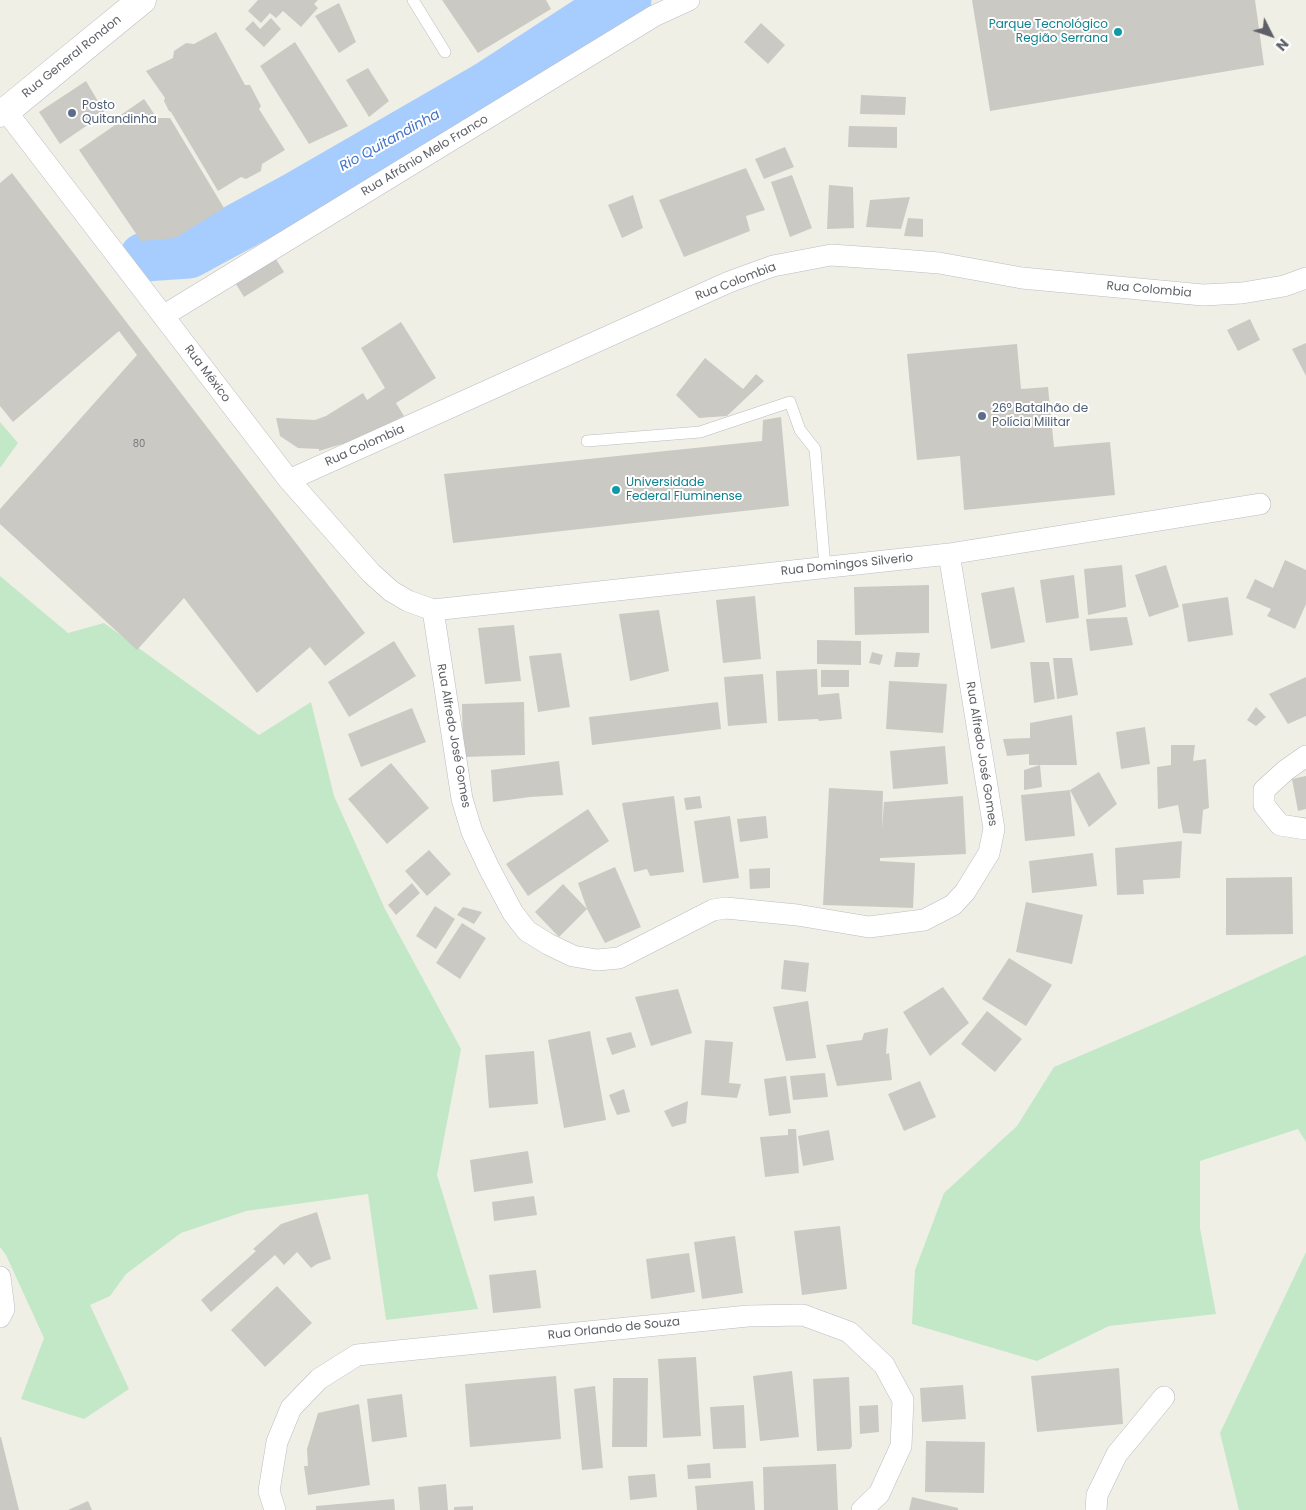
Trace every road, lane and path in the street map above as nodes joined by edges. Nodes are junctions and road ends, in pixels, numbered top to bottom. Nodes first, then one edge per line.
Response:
1 (413, 0) edge
2 (688, 0) edge
3 (136, 3) edge
4 (445, 52) dead end
5 (3, 112) edge
6 (1306, 278) edge
7 (163, 316) junction
8 (587, 441) dead end
9 (289, 480) junction
10 (1260, 504) dead end
11 (949, 554) junction
12 (825, 567) junction
13 (432, 610) junction
14 (1306, 756) edge
15 (1306, 829) edge
16 (0, 1277) edge
17 (0, 1317) edge
18 (1164, 1397) dead end
19 (274, 1510) edge
20 (862, 1510) edge
21 (1096, 1510) edge

1 - 4 lane
2 - 7 street, Rua Afrânio Melo Franco
3 - 5 main road, Rua General Rondon
5 - 7 street, Rua México
6 - 9 street, Rua Colombia
7 - 9 street, Rua México
8 - 12 lane
9 - 13 street, Rua México
10 - 11 street, Rua Domingos Silverio
11 - 12 street, Rua Domingos Silverio
11 - 13 street, Rua Alfredo José Gomes
12 - 13 street, Rua Domingos Silverio
14 - 15 street
16 - 17 street
18 - 21 street
19 - 20 street, Rua Orlando de Souza

